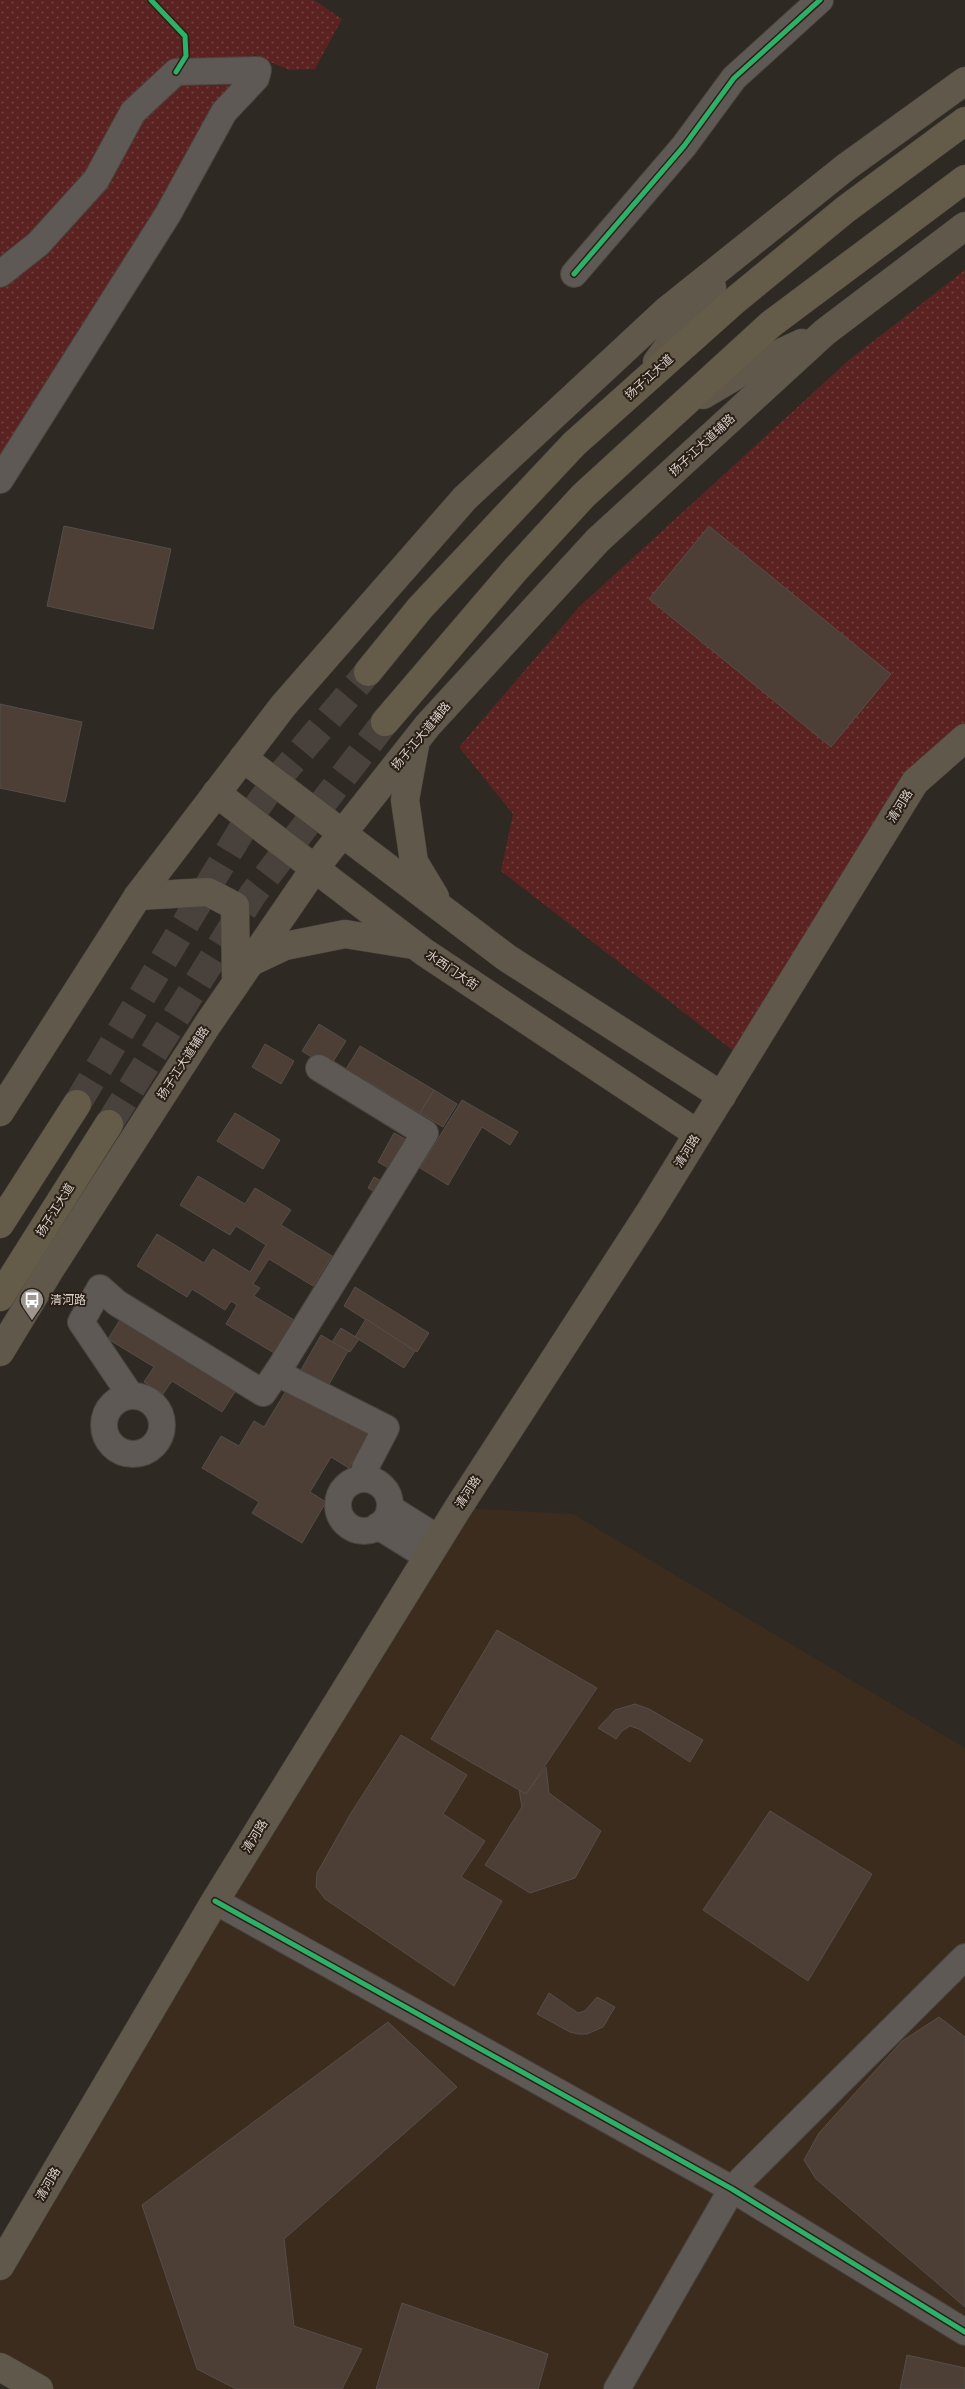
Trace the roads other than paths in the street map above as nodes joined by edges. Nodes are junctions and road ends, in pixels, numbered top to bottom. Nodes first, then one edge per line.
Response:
1 (820, 0) edge
2 (965, 81) edge
3 (965, 121) edge
4 (965, 179) edge
5 (965, 226) edge
6 (733, 258) junction
7 (0, 274) edge
8 (574, 274) dead end
9 (825, 332) junction
10 (641, 384) junction
11 (678, 409) junction
12 (0, 480) edge
13 (368, 672) tunnel mouth
14 (385, 722) tunnel mouth
15 (965, 738) edge
16 (415, 741) junction
17 (243, 758) junction
18 (216, 793) junction
19 (342, 834) junction
20 (315, 868) junction
21 (138, 896) junction
22 (444, 911) junction
23 (416, 945) junction
24 (243, 973) junction
25 (319, 1068) dead end
26 (722, 1096) junction
27 (77, 1104) tunnel mouth
28 (0, 1112) edge
29 (109, 1124) tunnel mouth
30 (698, 1134) junction
31 (0, 1224) edge
32 (0, 1297) edge
33 (0, 1352) edge
34 (278, 1371) junction
35 (131, 1396) dead end
36 (364, 1478) junction
37 (384, 1517) junction
38 (434, 1548) junction
39 (215, 1901) junction
40 (965, 1957) edge
41 (732, 2189) junction
42 (0, 2266) edge
43 (965, 2332) edge
44 (0, 2367) edge
45 (39, 2389) edge
46 (617, 2389) edge

1 - 8 street
2 - 6 main road
3 - 10 highway, 扬子江大道
4 - 11 highway
5 - 9 main road, 扬子江大道辅路
6 - 10 main road
6 - 17 main road
7 - 12 street
9 - 11 main road
9 - 16 main road, 扬子江大道辅路
10 - 13 highway, 扬子江大道
11 - 14 highway
15 - 26 main road, 清河路
16 - 19 main road, 扬子江大道辅路
16 - 22 main road
17 - 18 main road
17 - 19 main road
18 - 20 main road, 水西门大街
18 - 21 main road
19 - 20 main road, 扬子江大道辅路
19 - 22 main road
20 - 23 main road, 水西门大街
20 - 24 main road, 扬子江大道辅路
21 - 24 main road
21 - 28 main road
22 - 26 main road
23 - 24 main road
23 - 30 main road, 水西门大街
24 - 33 main road, 扬子江大道辅路
25 - 34 street
26 - 30 main road, 清河路
27 - 31 highway
29 - 32 highway, 扬子江大道
30 - 38 main road, 清河路
34 - 35 street
34 - 36 street
36 - 37 street
36 - 37 street
37 - 38 street
38 - 39 main road, 清河路
39 - 41 street
39 - 42 main road, 清河路
40 - 41 street
41 - 43 street
41 - 46 street
44 - 45 main road

